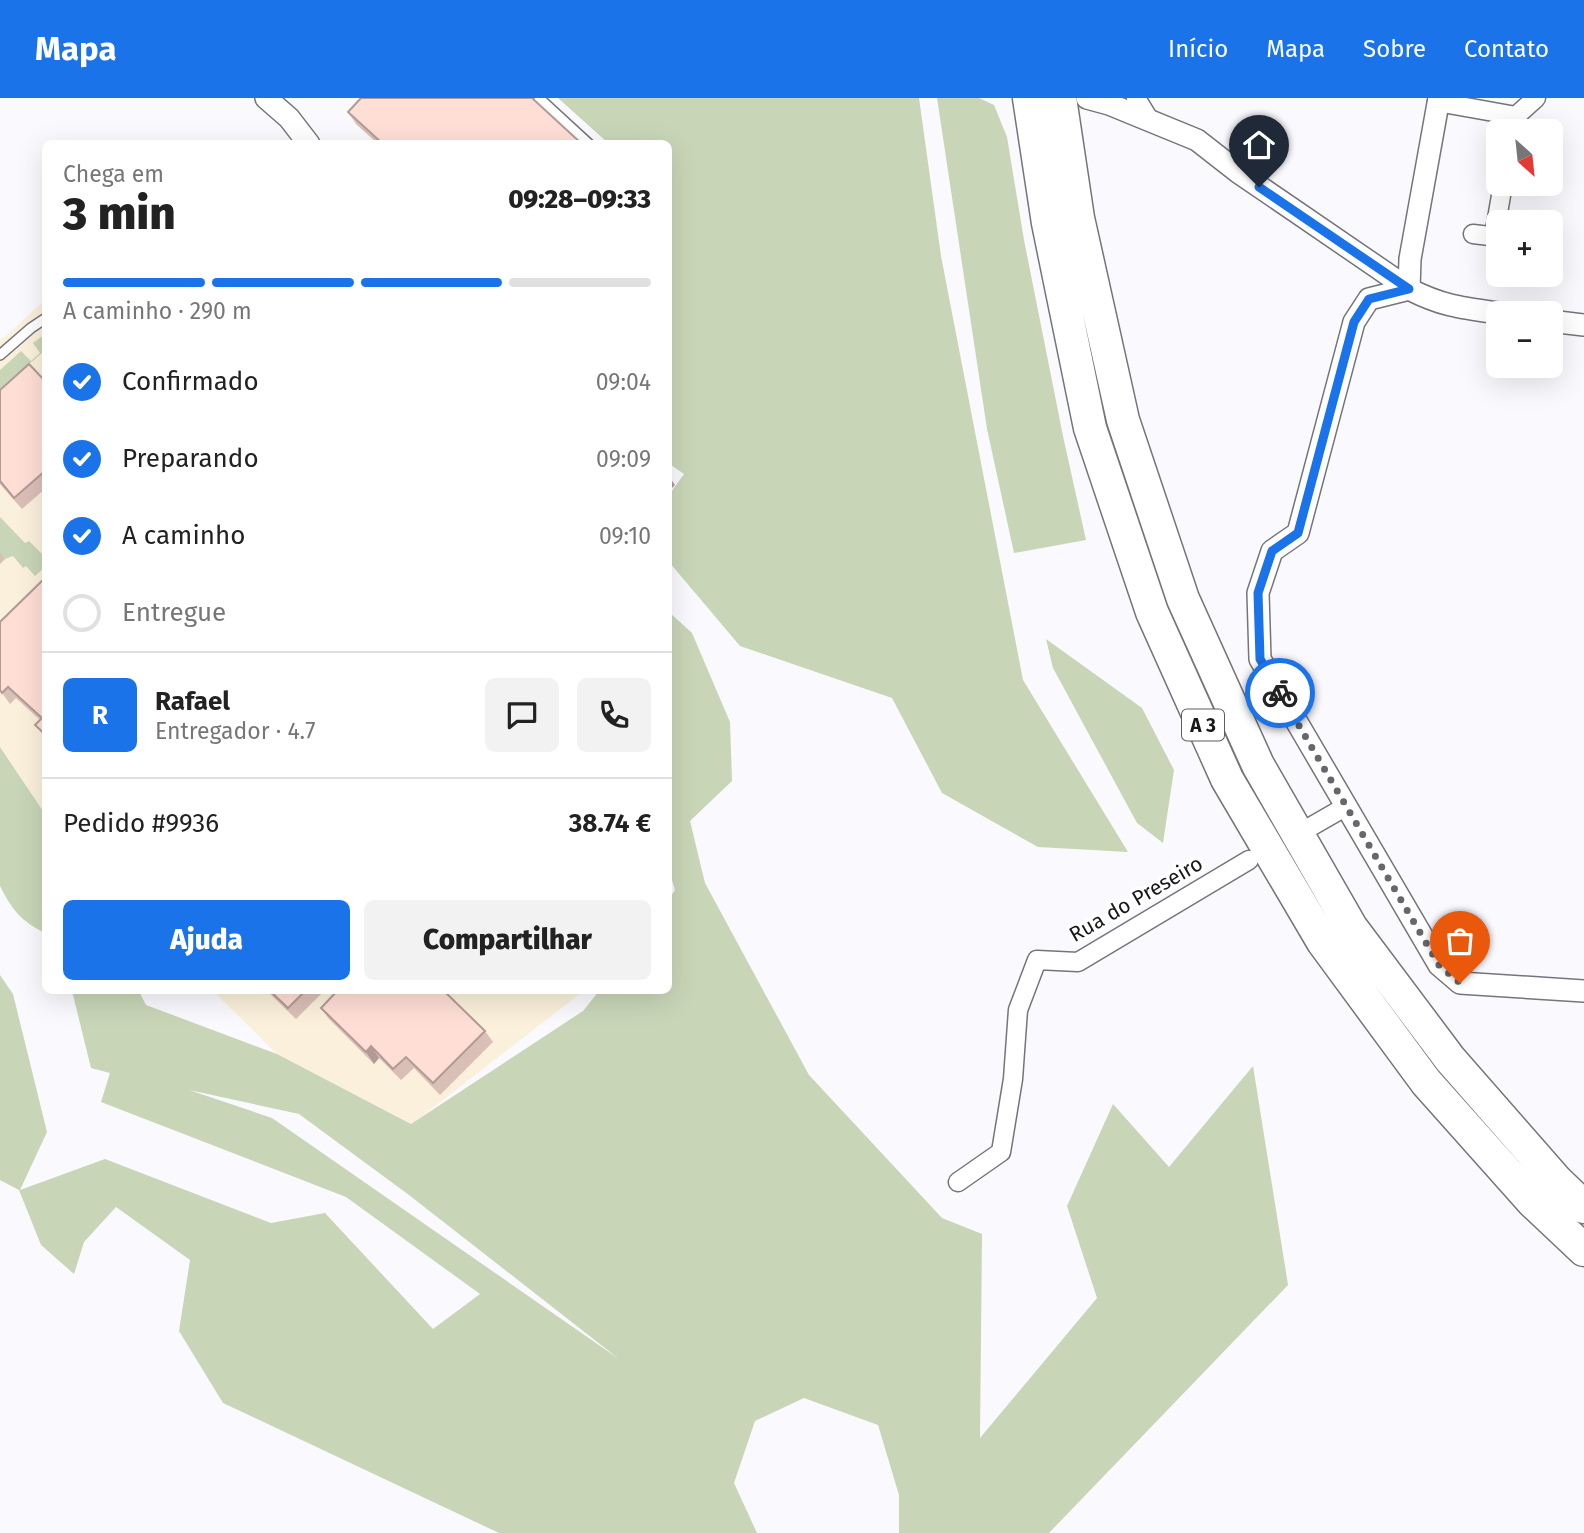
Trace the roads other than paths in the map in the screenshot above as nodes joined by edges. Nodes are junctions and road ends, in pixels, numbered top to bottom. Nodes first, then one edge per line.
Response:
1 (266, 98) edge
2 (539, 98) edge
3 (1029, 98) edge
4 (1060, 98) edge
5 (1087, 98) edge
6 (1136, 98) edge
7 (1536, 98) edge
8 (1438, 100) edge
9 (1499, 119) edge
10 (1519, 119) edge
11 (1150, 121) junction
12 (306, 140) edge
13 (585, 140) edge
14 (1473, 234) dead end
15 (1486, 235) edge
16 (1409, 289) junction
17 (1486, 311) edge
18 (42, 321) edge
19 (1563, 323) edge
20 (1584, 325) edge
21 (0, 355) edge
22 (1345, 807) junction
23 (1312, 826) dead end
24 (1249, 860) dead end
25 (1584, 991) edge
26 (958, 1182) dead end
27 (1584, 1208) edge
28 (1584, 1250) edge

1 - 12 street
2 - 13 lane
3 - 28 highway, A 3
4 - 27 highway, A 3
5 - 11 street
6 - 11 street
7 - 10 street
8 - 9 street
8 - 16 street
11 - 16 street
14 - 15 street
16 - 17 street
16 - 22 street
18 - 21 lane
19 - 20 street
22 - 23 street
22 - 25 street
24 - 26 street, Rua do Preseiro

